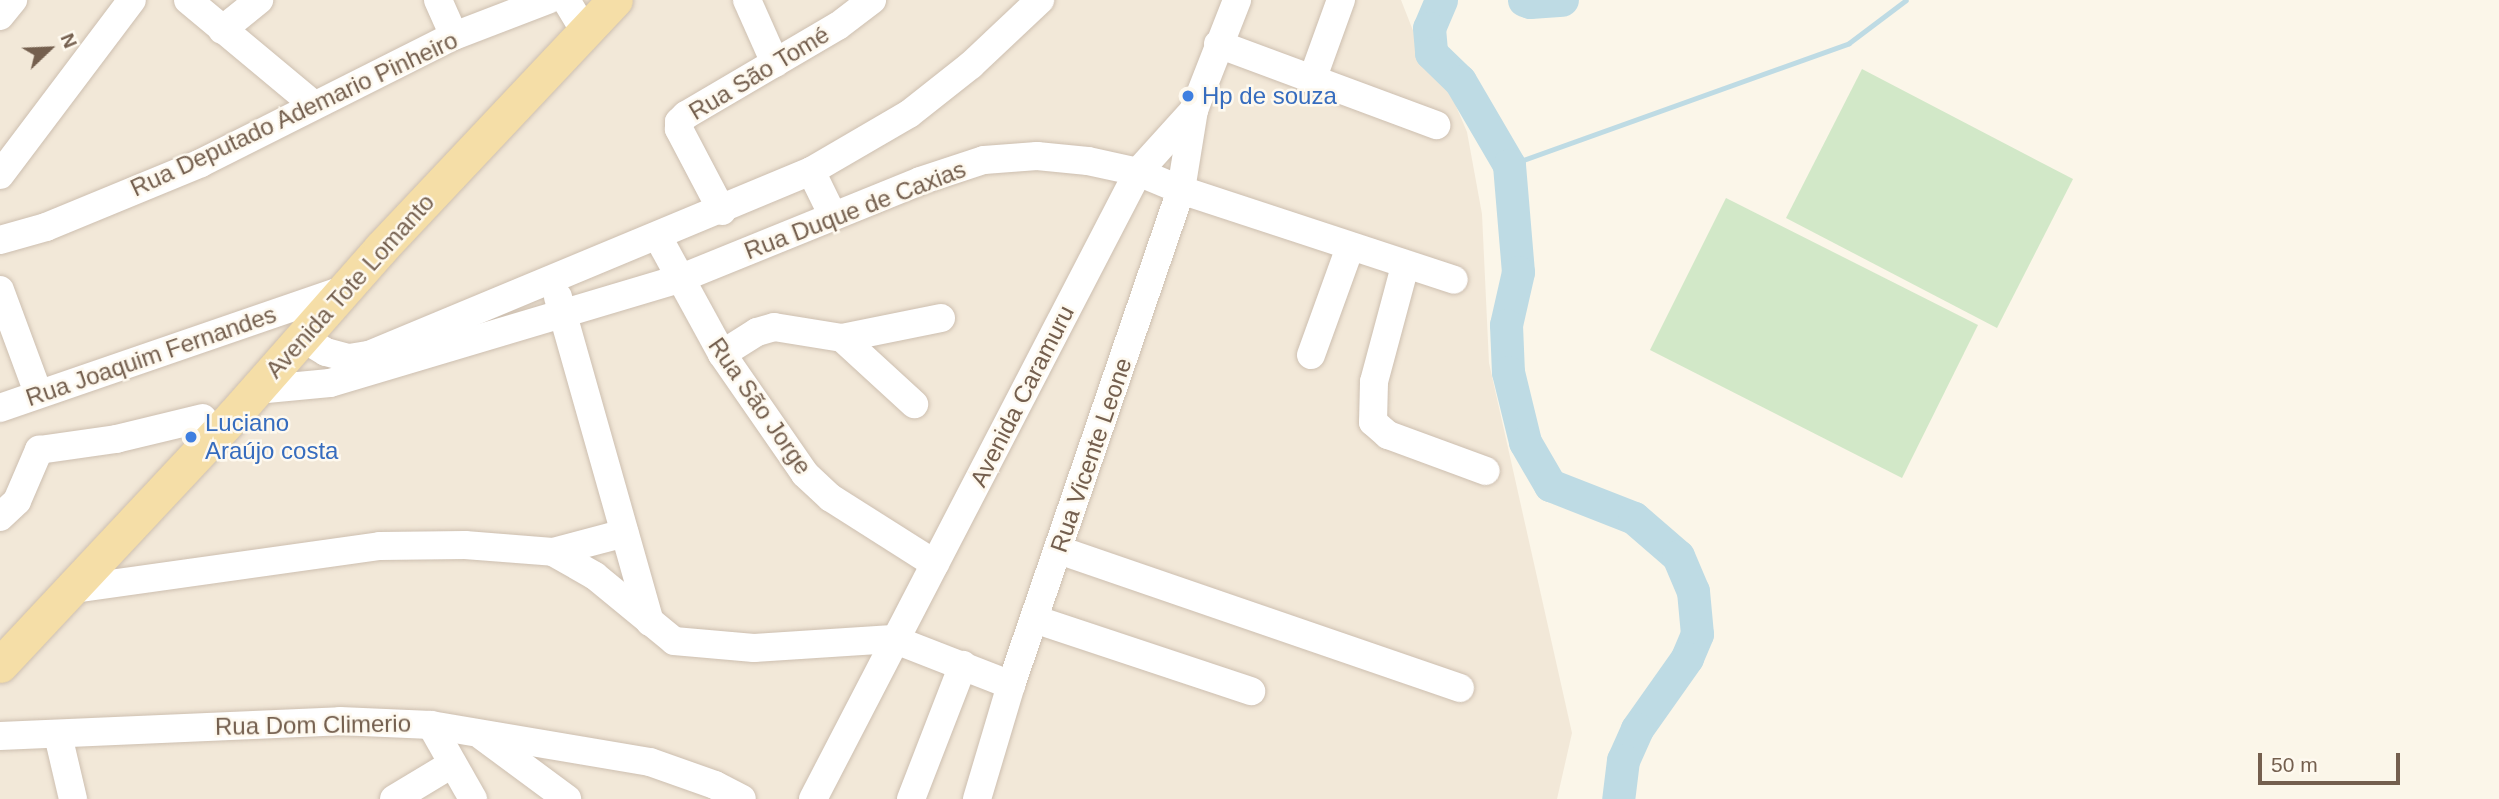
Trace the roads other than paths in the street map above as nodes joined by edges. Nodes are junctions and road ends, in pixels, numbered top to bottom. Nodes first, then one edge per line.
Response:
1 (13, 0) edge
2 (132, 0) edge
3 (187, 0) edge
4 (259, 0) edge
5 (438, 0) edge
6 (548, 0) edge
7 (566, 0) edge
8 (615, 0) edge
9 (747, 0) edge
10 (872, 0) edge
11 (1040, 0) edge
12 (1237, 0) edge
13 (1341, 0) edge
14 (0, 16) edge
15 (222, 30) junction
16 (585, 32) junction
17 (454, 36) junction
18 (1218, 44) junction
19 (775, 63) junction
20 (1312, 80) junction
21 (314, 105) junction
22 (1194, 110) junction
23 (1436, 125) dead end
24 (811, 171) junction
25 (1138, 172) junction
26 (0, 174) edge
27 (1181, 190) junction
28 (722, 211) junction
29 (833, 216) junction
30 (658, 237) junction
31 (0, 240) edge
32 (1350, 247) junction
33 (1405, 266) junction
34 (679, 279) junction
35 (1454, 280) dead end
36 (553, 281) junction
37 (0, 290) edge
38 (343, 290) junction
39 (564, 313) junction
40 (941, 318) dead end
41 (301, 337) junction
42 (842, 338) junction
43 (722, 354) junction
44 (1311, 355) dead end
45 (370, 363) junction
46 (256, 390) junction
47 (38, 394) junction
48 (914, 404) dead end
49 (0, 408) edge
50 (203, 418) dead end
51 (1486, 471) dead end
52 (0, 517) edge
53 (625, 533) junction
54 (1059, 550) junction
55 (553, 552) junction
56 (934, 564) junction
57 (74, 589) junction
58 (1034, 619) junction
59 (650, 624) junction
60 (893, 639) junction
61 (0, 665) edge
62 (963, 665) junction
63 (1011, 685) junction
64 (1460, 688) dead end
65 (1251, 691) dead end
66 (431, 725) junction
67 (478, 733) junction
68 (58, 734) junction
69 (0, 736) edge
70 (452, 764) junction
71 (73, 799) edge
72 (394, 799) edge
73 (473, 799) edge
74 (567, 799) edge
75 (742, 799) edge
76 (813, 799) edge
77 (911, 799) edge
78 (977, 799) edge

1 - 14 street
2 - 26 street
3 - 15 street
4 - 15 street
5 - 17 street
6 - 17 street, Rua Deputado Ademario Pinheiro
7 - 16 street
8 - 16 main road, Avenida Tote Lomanto
9 - 19 street
10 - 19 street, Rua São Tomé
11 - 24 street, Rua Duque de Caxias
12 - 18 street, Avenida Caramuru
13 - 20 street
15 - 21 street
16 - 38 main road, Avenida Tote Lomanto
17 - 21 street, Rua Deputado Ademario Pinheiro
18 - 20 street
18 - 22 street, Avenida Caramuru
19 - 28 street, Rua São Tomé
20 - 23 street
21 - 31 street, Rua Deputado Ademario Pinheiro
22 - 25 street, Avenida Caramuru
22 - 27 street, Rua Vicente Leone
24 - 28 street, Rua Duque de Caxias
24 - 29 street
25 - 27 street, Rua Duque de Caxias
25 - 29 street, Rua Duque de Caxias
25 - 56 street, Avenida Caramuru
27 - 32 street, Rua Duque de Caxias
27 - 54 street, Rua Vicente Leone
28 - 30 street, Rua Duque de Caxias
29 - 34 street, Rua Duque de Caxias
30 - 34 street, Rua São Jorge
30 - 36 street, Rua Duque de Caxias
32 - 33 street, Rua Duque de Caxias
32 - 44 street
33 - 35 street, Rua Duque de Caxias
33 - 51 street
34 - 39 street, Rua Duque de Caxias
34 - 43 street, Rua São Jorge
36 - 39 street
36 - 45 street, Rua Duque de Caxias
37 - 47 street
38 - 41 main road, Avenida Tote Lomanto
38 - 47 street, Rua Joaquim Fernandes
39 - 45 street, Rua Duque de Caxias
39 - 53 street
40 - 42 street
41 - 45 street, Rua Duque de Caxias
41 - 46 main road, Avenida Tote Lomanto
42 - 43 street
42 - 48 street
43 - 56 street, Rua São Jorge
45 - 46 street, Rua Duque de Caxias
46 - 57 main road, Avenida Tote Lomanto
47 - 49 street, Rua Joaquim Fernandes
50 - 52 street
53 - 55 street
53 - 59 street
54 - 58 street, Rua Vicente Leone
54 - 64 street
55 - 57 street
55 - 59 street
56 - 60 street, Avenida Caramuru
57 - 61 main road, Avenida Tote Lomanto
58 - 63 street, Rua Vicente Leone
58 - 65 street
59 - 60 street
60 - 62 street
60 - 76 street, Avenida Caramuru
62 - 63 street
62 - 77 street
63 - 78 street, Rua Vicente Leone
66 - 67 street, Rua Dom Climerio
66 - 68 street, Rua Dom Climerio
66 - 70 street
67 - 74 street
67 - 75 street, Rua Dom Climerio
68 - 69 street, Rua Dom Climerio
68 - 71 street
70 - 72 street
70 - 73 street

